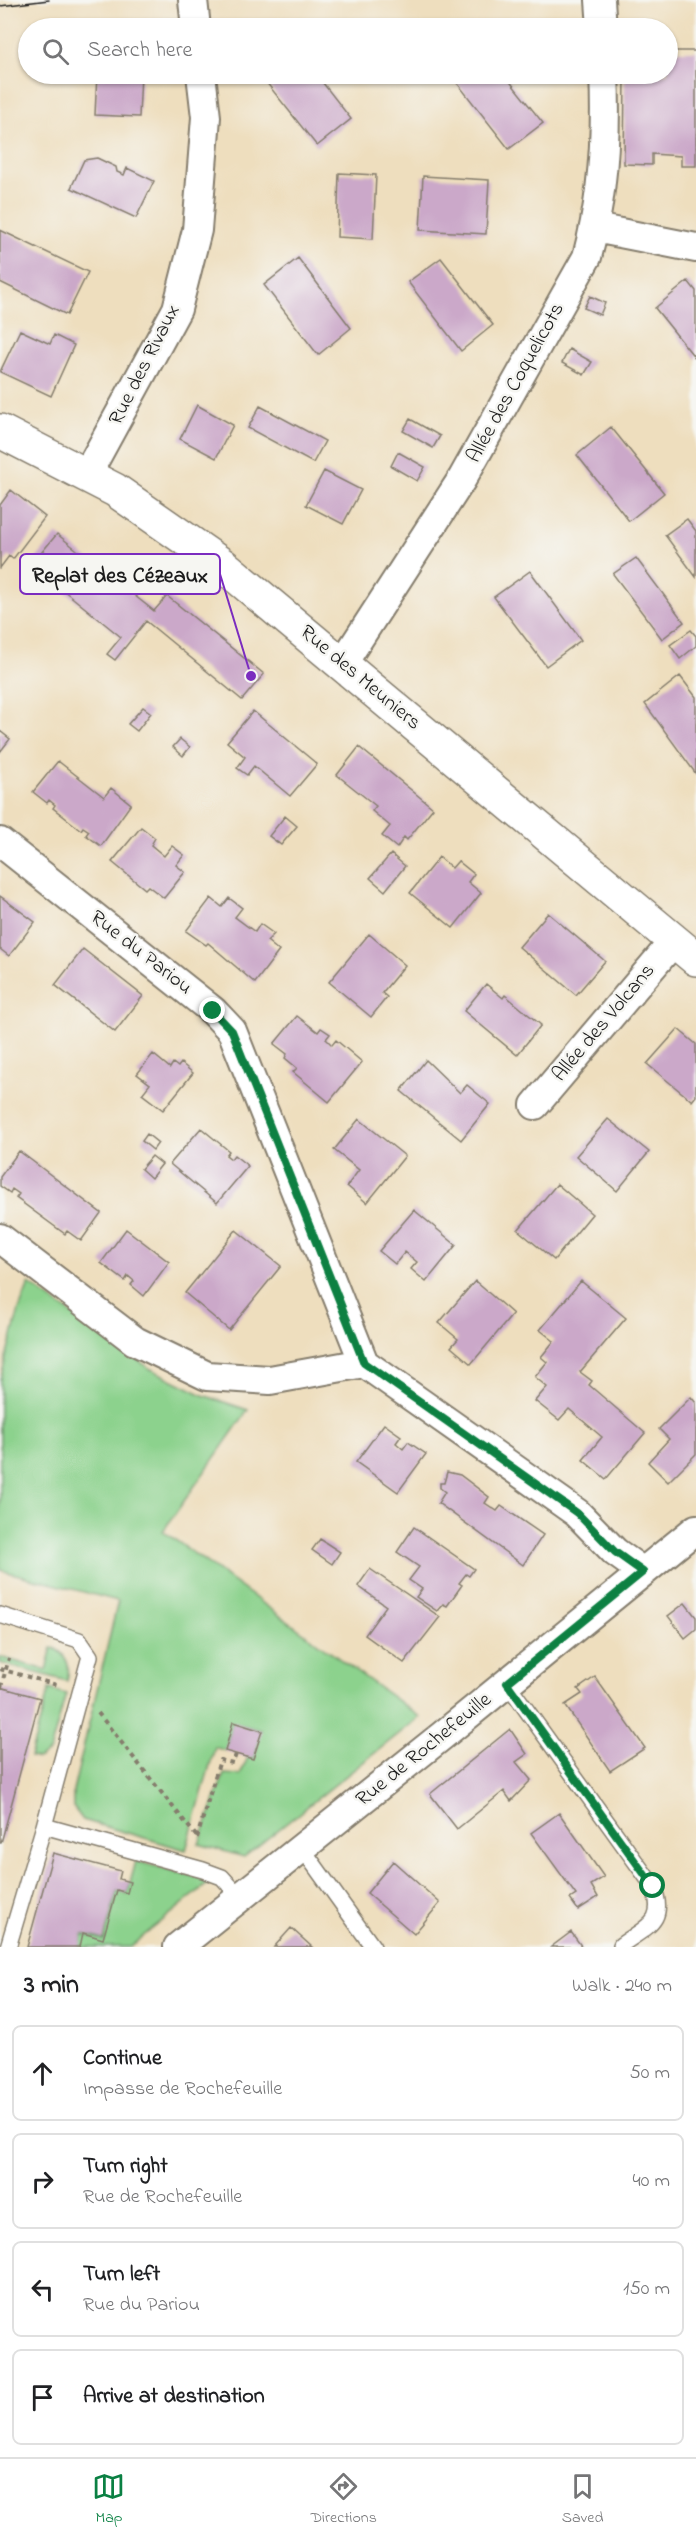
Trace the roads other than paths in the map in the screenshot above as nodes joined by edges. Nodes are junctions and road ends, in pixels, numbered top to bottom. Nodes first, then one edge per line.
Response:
1 (193, 0) edge
2 (600, 0) edge
3 (195, 18) edge
4 (601, 18) edge
5 (202, 84) edge
6 (604, 84) edge
7 (595, 228) junction
8 (696, 248) edge
9 (0, 431) edge
10 (87, 474) junction
11 (343, 663) junction
12 (0, 842) edge
13 (685, 950) edge
14 (535, 1105) dead end
15 (0, 1238) edge
16 (364, 1363) junction
17 (696, 1528) edge
18 (643, 1572) junction
19 (0, 1615) edge
20 (507, 1683) junction
21 (44, 1826) junction
22 (302, 1848) junction
23 (240, 1897) junction
24 (621, 1945) dead end
25 (8, 1947) edge
26 (178, 1947) edge
27 (373, 1947) edge

1 - 3 street
2 - 4 street
5 - 10 street, Rue des Rivaux
6 - 7 street, Allée des Coquelicots
7 - 8 street
7 - 11 street, Allée des Coquelicots
9 - 10 main road, Rue des Meuniers
10 - 11 main road, Rue des Meuniers
11 - 13 main road, Rue des Meuniers
12 - 16 street, Rue du Pariou
13 - 14 street, Allée des Volcans
15 - 16 street
16 - 18 street
17 - 18 street, Rue de Rochefeuille
18 - 20 street, Rue de Rochefeuille
19 - 21 lane
20 - 22 street, Rue de Rochefeuille
20 - 24 lane
21 - 23 lane
21 - 25 lane
22 - 23 street, Rue de Rochefeuille
22 - 27 lane
23 - 26 street, Rue de Rochefeuille

